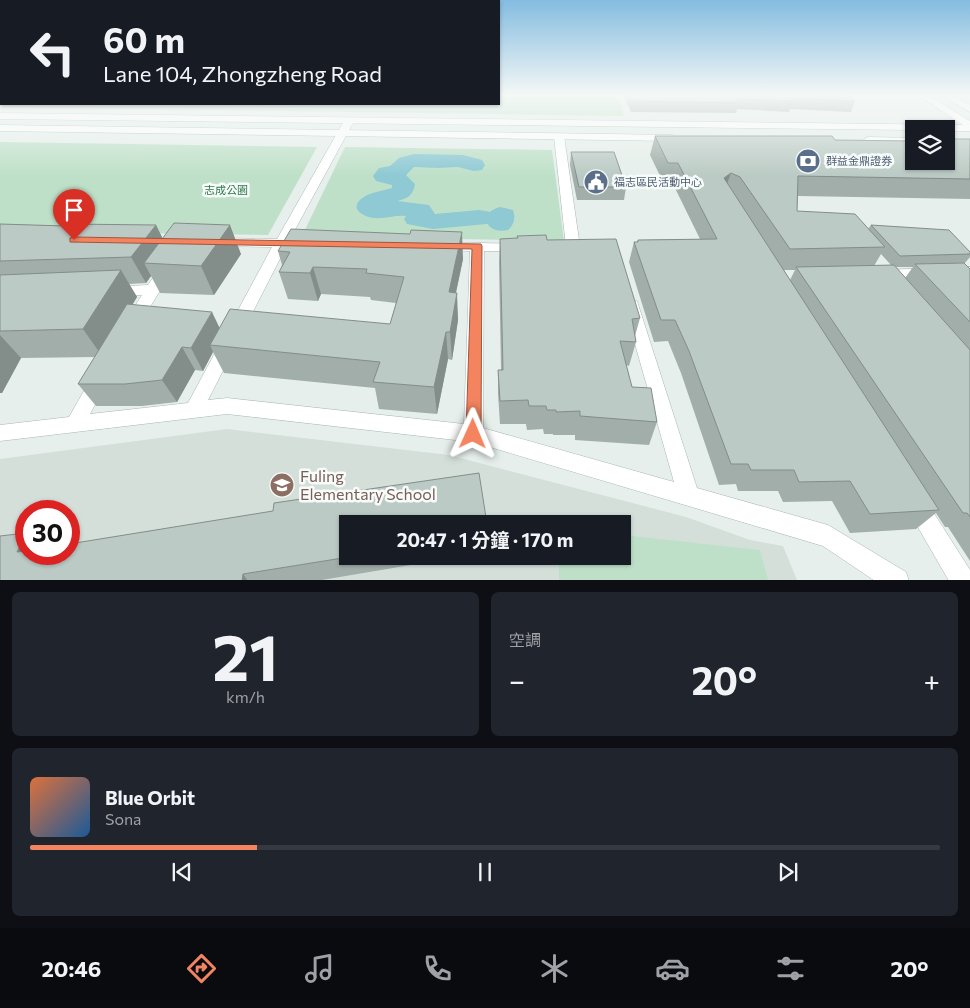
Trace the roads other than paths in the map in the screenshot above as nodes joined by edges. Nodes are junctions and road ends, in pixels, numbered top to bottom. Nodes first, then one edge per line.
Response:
1 (348, 122) edge
2 (459, 122) edge
3 (970, 127) edge
4 (0, 128) edge
5 (342, 133) junction
6 (559, 136) junction
7 (680, 138) edge
8 (859, 140) edge
9 (905, 141) edge
10 (204, 242) edge
11 (281, 243) junction
12 (320, 244) edge
13 (428, 245) edge
14 (477, 246) junction
15 (535, 247) edge
16 (591, 247) edge
17 (173, 258) edge
18 (874, 261) edge
19 (970, 272) edge
20 (886, 274) junction
21 (867, 275) edge
22 (626, 284) edge
23 (899, 289) edge
24 (151, 290) junction
25 (94, 292) edge
26 (122, 340) edge
27 (108, 366) edge
28 (194, 410) junction
29 (74, 425) junction
30 (0, 433) edge
31 (473, 434) junction
32 (906, 488) edge
33 (688, 495) junction
34 (897, 580) edge
35 (963, 580) edge

1 - 5 main road
2 - 3 main road
4 - 5 main road
5 - 6 main road
5 - 11 main road
6 - 7 main road
6 - 16 main road
8 - 9 main road
10 - 11 main road
11 - 12 main road
11 - 28 main road
13 - 14 main road
14 - 15 main road
14 - 31 main road
17 - 24 main road
18 - 20 main road
19 - 20 main road
20 - 21 main road
20 - 23 main road
22 - 33 main road
24 - 25 main road
24 - 26 main road
27 - 29 main road
28 - 29 main road
28 - 31 main road
29 - 30 main road
31 - 33 main road
32 - 35 main road
33 - 34 main road

